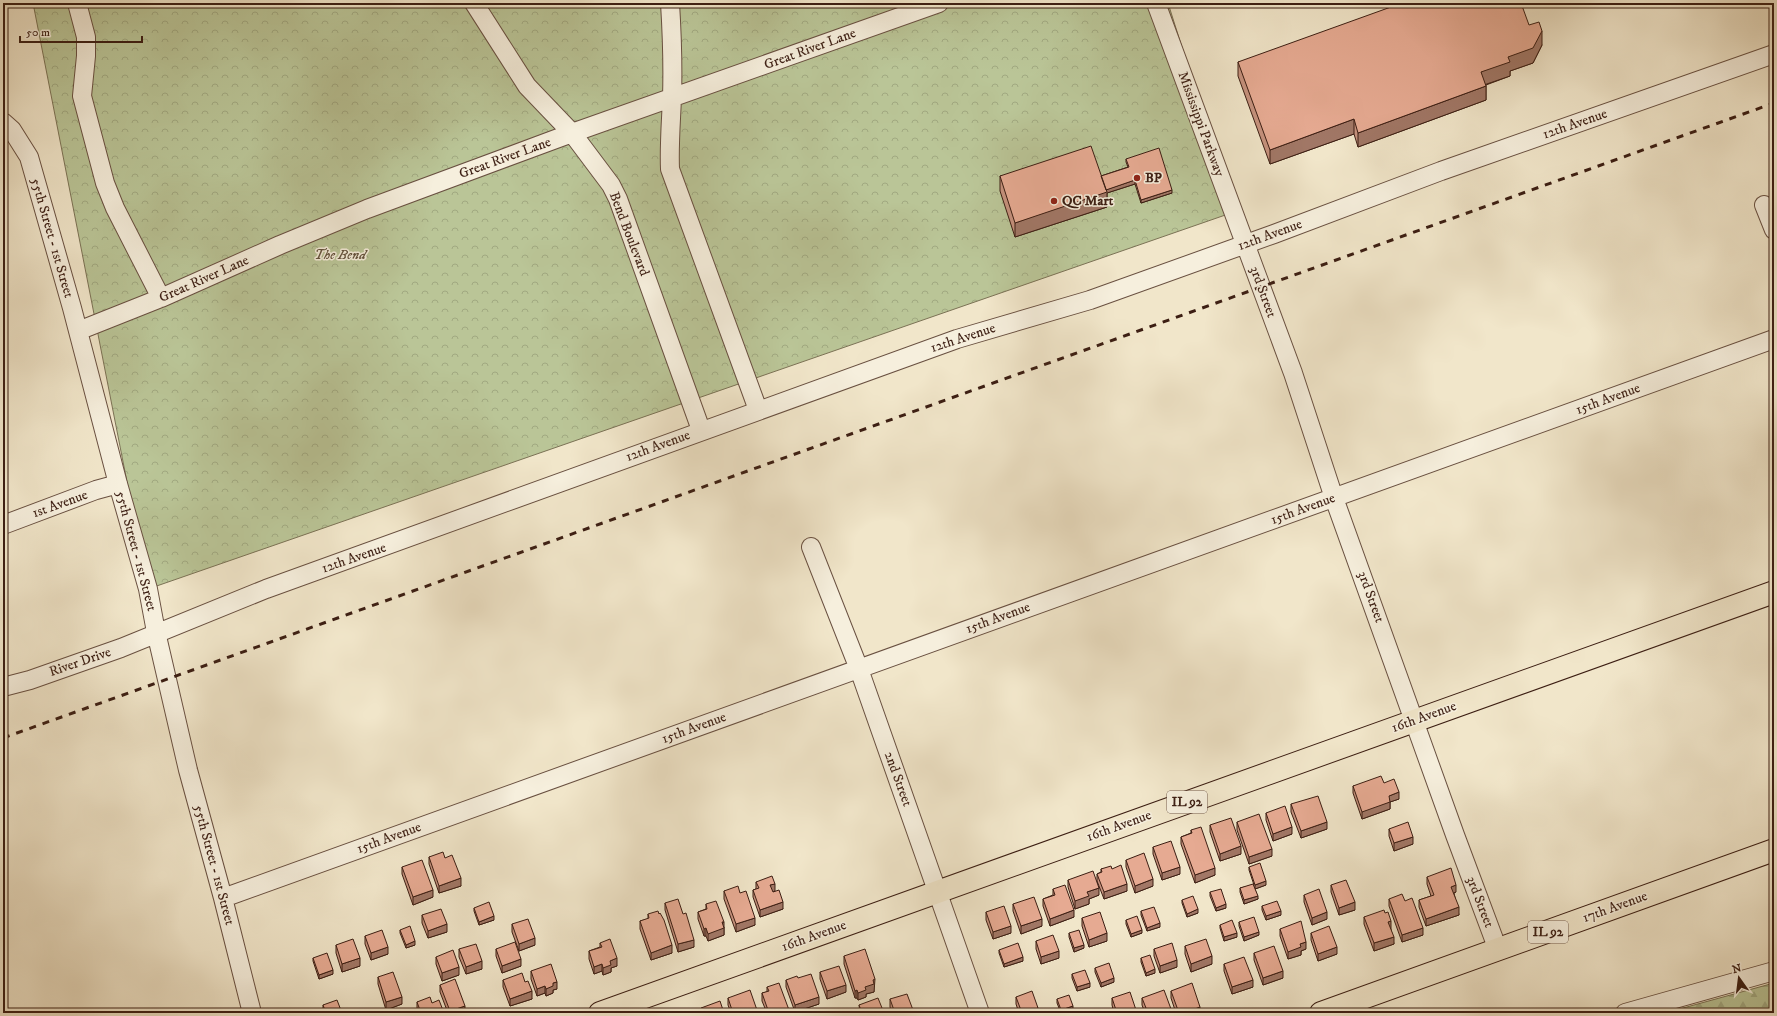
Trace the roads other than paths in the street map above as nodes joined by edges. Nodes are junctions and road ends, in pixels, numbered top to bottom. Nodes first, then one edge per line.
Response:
1 (77, 3) edge
2 (474, 3) edge
3 (670, 3) edge
4 (939, 3) edge
5 (1156, 3) edge
6 (1774, 54) edge
7 (672, 99) junction
8 (3, 122) edge
9 (572, 133) junction
10 (1764, 206) dead end
11 (1774, 230) edge
12 (1246, 244) junction
13 (161, 298) junction
14 (78, 331) junction
15 (1774, 339) edge
16 (758, 410) junction
17 (701, 430) junction
18 (118, 484) junction
19 (1334, 498) junction
20 (3, 525) edge
21 (811, 547) dead end
22 (1774, 592) edge
23 (156, 632) junction
24 (859, 669) junction
25 (3, 687) edge
26 (1415, 720) junction
27 (1774, 850) edge
28 (938, 892) junction
29 (223, 898) junction
30 (1498, 950) junction
31 (1774, 971) edge
32 (1347, 1009) edge
33 (252, 1013) edge
34 (600, 1013) edge
35 (980, 1013) edge
36 (1321, 1013) edge
37 (1625, 1013) edge

1 - 13 street
2 - 9 street, Bend Boulevard
3 - 7 street
4 - 7 street, Great River Lane
5 - 12 street, Mississippi Parkway
6 - 12 street, 12th Avenue
7 - 9 street, Great River Lane
7 - 16 street
8 - 14 street, 55th Street - 1st Street
9 - 13 street, Great River Lane
9 - 17 street, Bend Boulevard
10 - 11 street
12 - 16 street, 12th Avenue
12 - 19 street, 3rd Street
13 - 14 street, Great River Lane
14 - 18 street, 55th Street - 1st Street
15 - 19 street, 15th Avenue
16 - 17 street, 12th Avenue
17 - 23 street, 12th Avenue
18 - 20 street, 1st Avenue
18 - 23 street, 55th Street - 1st Street
19 - 24 street, 15th Avenue
19 - 26 street, 3rd Street
21 - 24 street, 2nd Street
22 - 26 main road, 16th Avenue / IL 92
23 - 25 street, River Drive
23 - 29 street, 55th Street - 1st Street
24 - 28 street, 2nd Street
24 - 29 street, 15th Avenue
26 - 28 main road, 16th Avenue / IL 92
26 - 30 street, 3rd Street
27 - 30 main road, 17th Avenue / IL 92
28 - 34 main road, 16th Avenue / IL 92
28 - 35 street, 2nd Street
29 - 33 street, 55th Street - 1st Street
30 - 32 main road, 17th Avenue / IL 92
31 - 37 street
32 - 36 main road, 17th Avenue / IL 92

